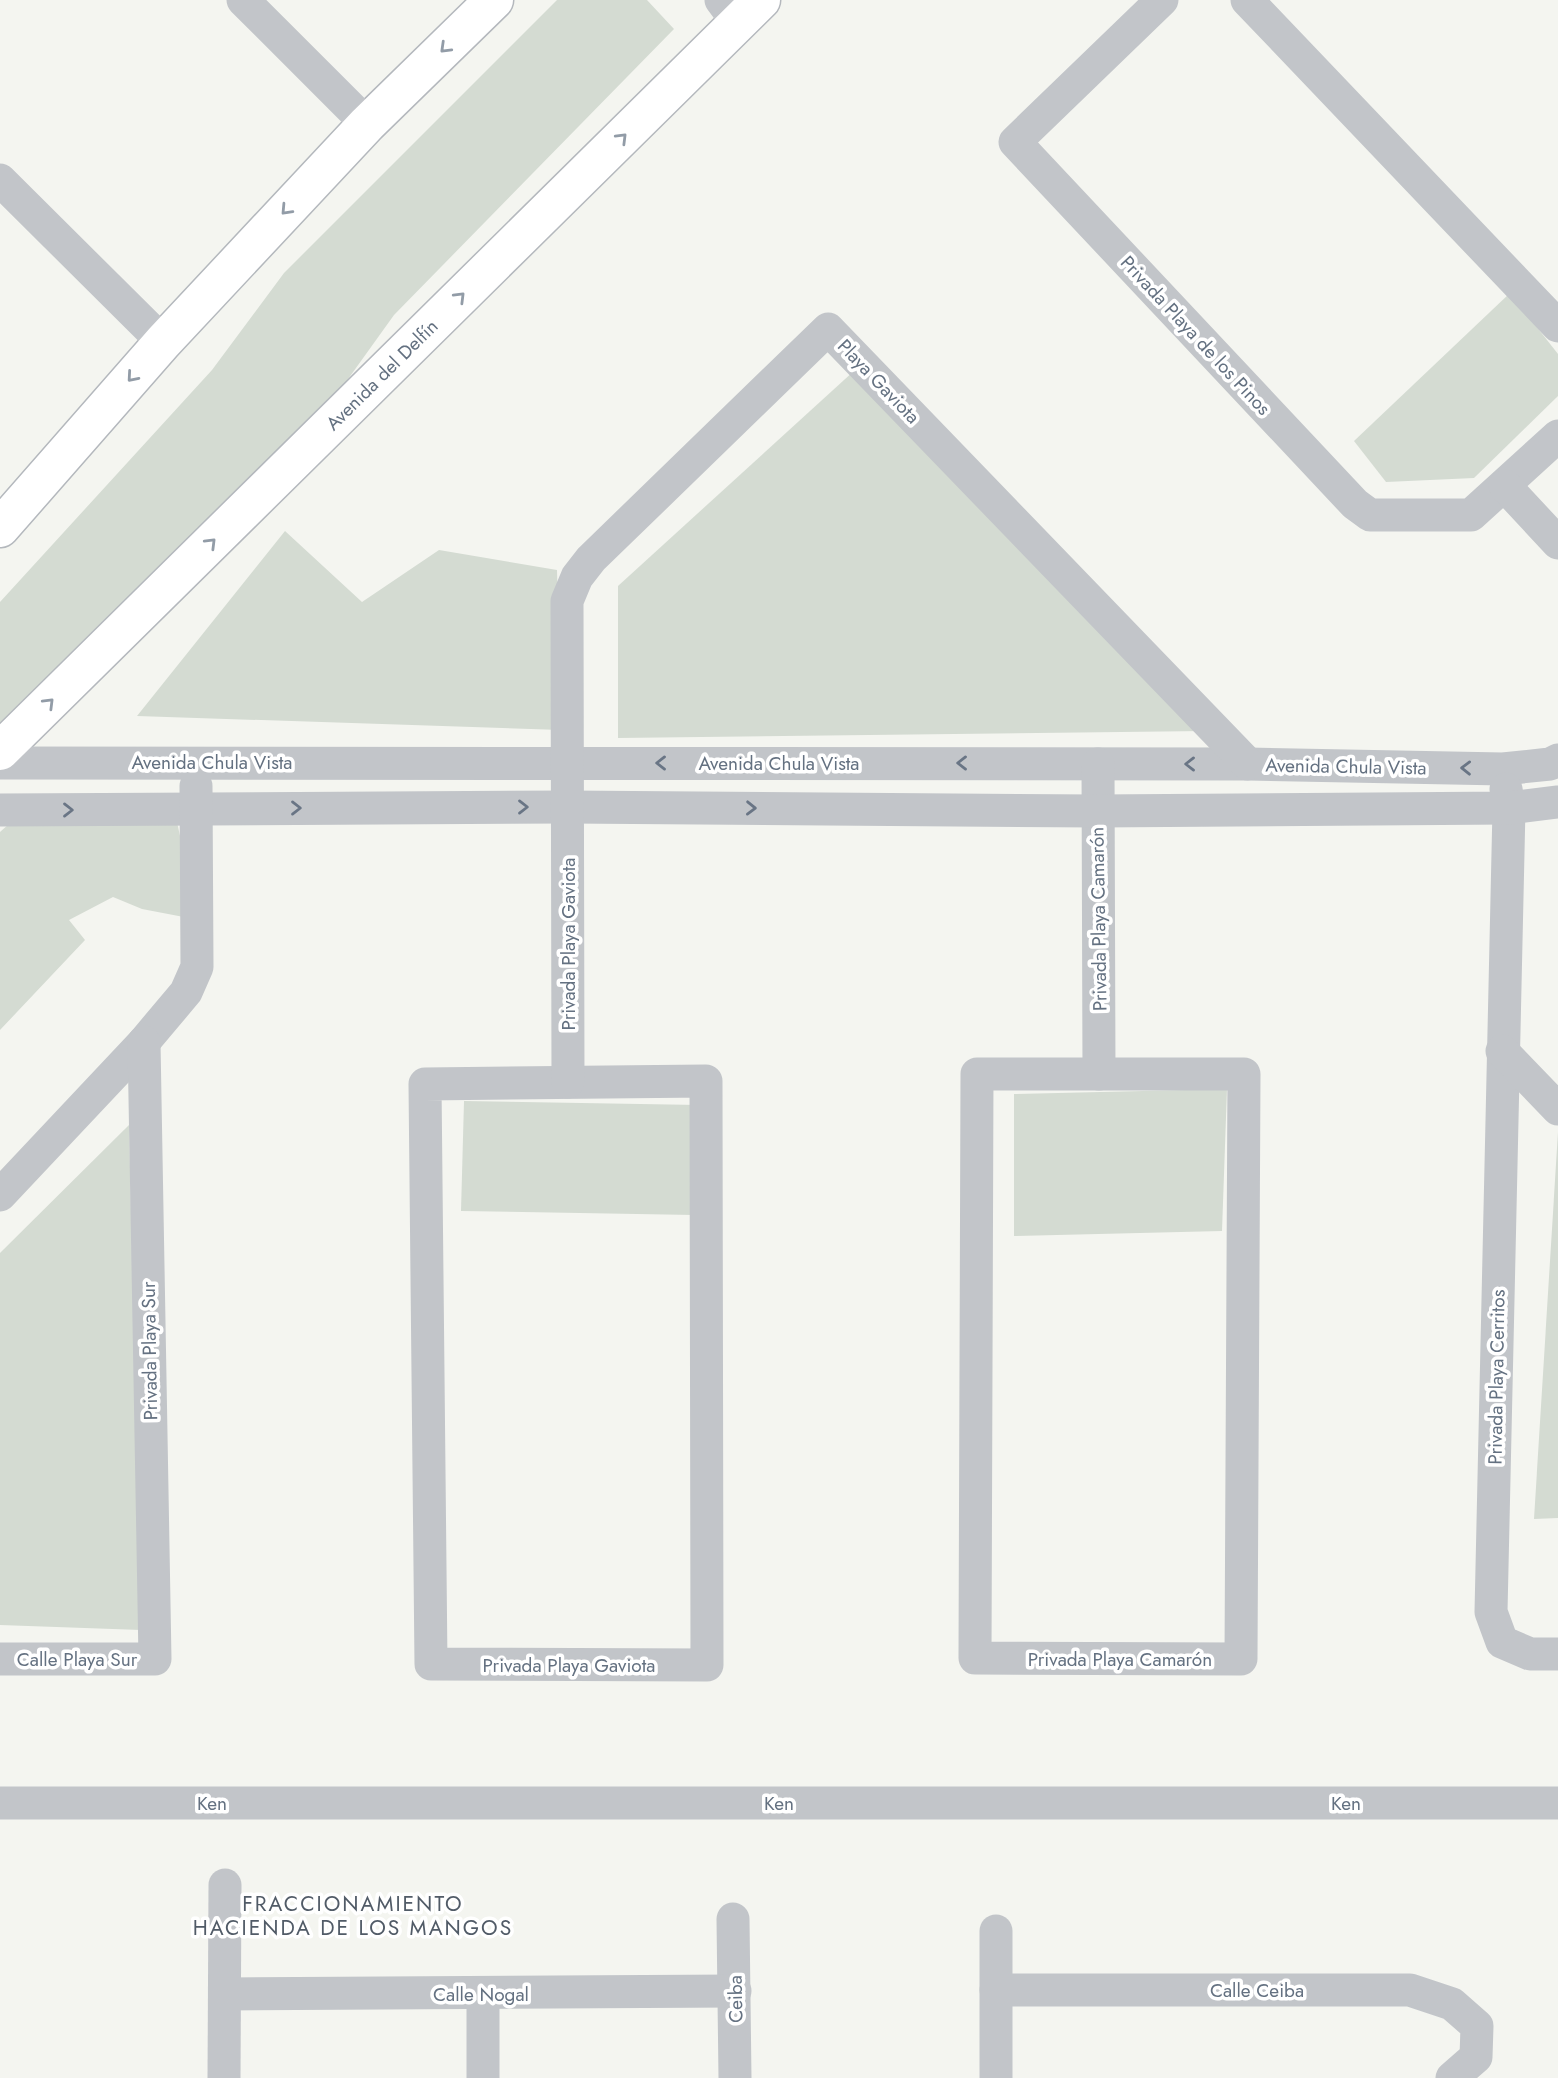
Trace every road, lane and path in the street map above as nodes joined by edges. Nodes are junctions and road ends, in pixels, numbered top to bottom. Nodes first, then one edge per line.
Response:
1 (243, 0) edge
2 (494, 0) edge
3 (1163, 0) edge
4 (1247, 0) edge
5 (740, 8) edge
6 (367, 124) junction
7 (0, 180) edge
8 (1558, 326) edge
9 (163, 342) junction
10 (1558, 436) edge
11 (1505, 486) junction
12 (0, 528) edge
13 (1558, 543) edge
14 (0, 751) edge
15 (1558, 760) edge
16 (196, 762) junction
17 (568, 762) junction
18 (0, 763) edge
19 (1098, 764) junction
20 (1248, 764) junction
21 (1503, 769) junction
22 (1558, 802) edge
23 (568, 807) junction
24 (1509, 808) junction
25 (196, 809) junction
26 (0, 810) edge
27 (1097, 811) junction
28 (144, 1042) junction
29 (1502, 1051) junction
30 (1099, 1074) junction
31 (568, 1082) junction
32 (1558, 1110) edge
33 (0, 1195) edge
34 (1558, 1654) edge
35 (0, 1659) edge
36 (155, 1660) joint
37 (0, 1803) edge
38 (1558, 1803) edge
39 (225, 1885) dead end
40 (733, 1919) dead end
41 (996, 1931) dead end
42 (996, 1990) junction
43 (735, 1991) junction
44 (226, 1994) junction
45 (483, 1994) junction
46 (1464, 2067) edge
47 (225, 2078) edge
48 (483, 2078) edge
49 (735, 2078) edge
50 (996, 2078) edge

1 - 6 street
2 -> 6 street
3 - 11 street, Privada Playa de los Pinos
4 - 8 street
14 -> 5 street, Avenida del Delfín
6 -> 9 street
7 - 9 street
9 -> 12 street
10 - 11 street, Privada Playa de los Pinos
11 - 13 street
15 - 21 street, Avenida Chula Vista
16 - 17 street, Avenida Chula Vista
16 - 18 street, Avenida Chula Vista
16 - 25 street
19 -> 17 street, Avenida Chula Vista
17 - 20 street, Playa Gaviota
17 - 23 street, Playa Gaviota
20 -> 19 street, Avenida Chula Vista
19 - 27 street, Privada Playa Camarón
21 -> 20 street, Avenida Chula Vista
21 - 24 street, Privada Playa Cerritos
22 - 24 street
25 -> 23 street
23 -> 27 street
23 - 31 street, Privada Playa Gaviota
24 - 27 street
24 - 29 street, Privada Playa Cerritos
26 -> 25 street
25 - 28 street
27 - 30 street, Privada Playa Camarón
28 - 33 street
28 - 36 street, Privada Playa Sur
29 - 32 street
29 - 34 street, Privada Playa Cerritos
30 - 30 street, Privada Playa Camarón
31 - 31 street, Privada Playa Gaviota
35 - 36 street, Calle Playa Sur
37 - 38 street, Ken
39 - 44 street
40 - 43 street, Ceiba
41 - 42 street
42 - 46 street, Calle Ceiba
42 - 50 street
43 - 45 street, Calle Nogal
43 - 49 street, Ceiba
44 - 45 street, Calle Nogal
44 - 47 street
45 - 48 street

